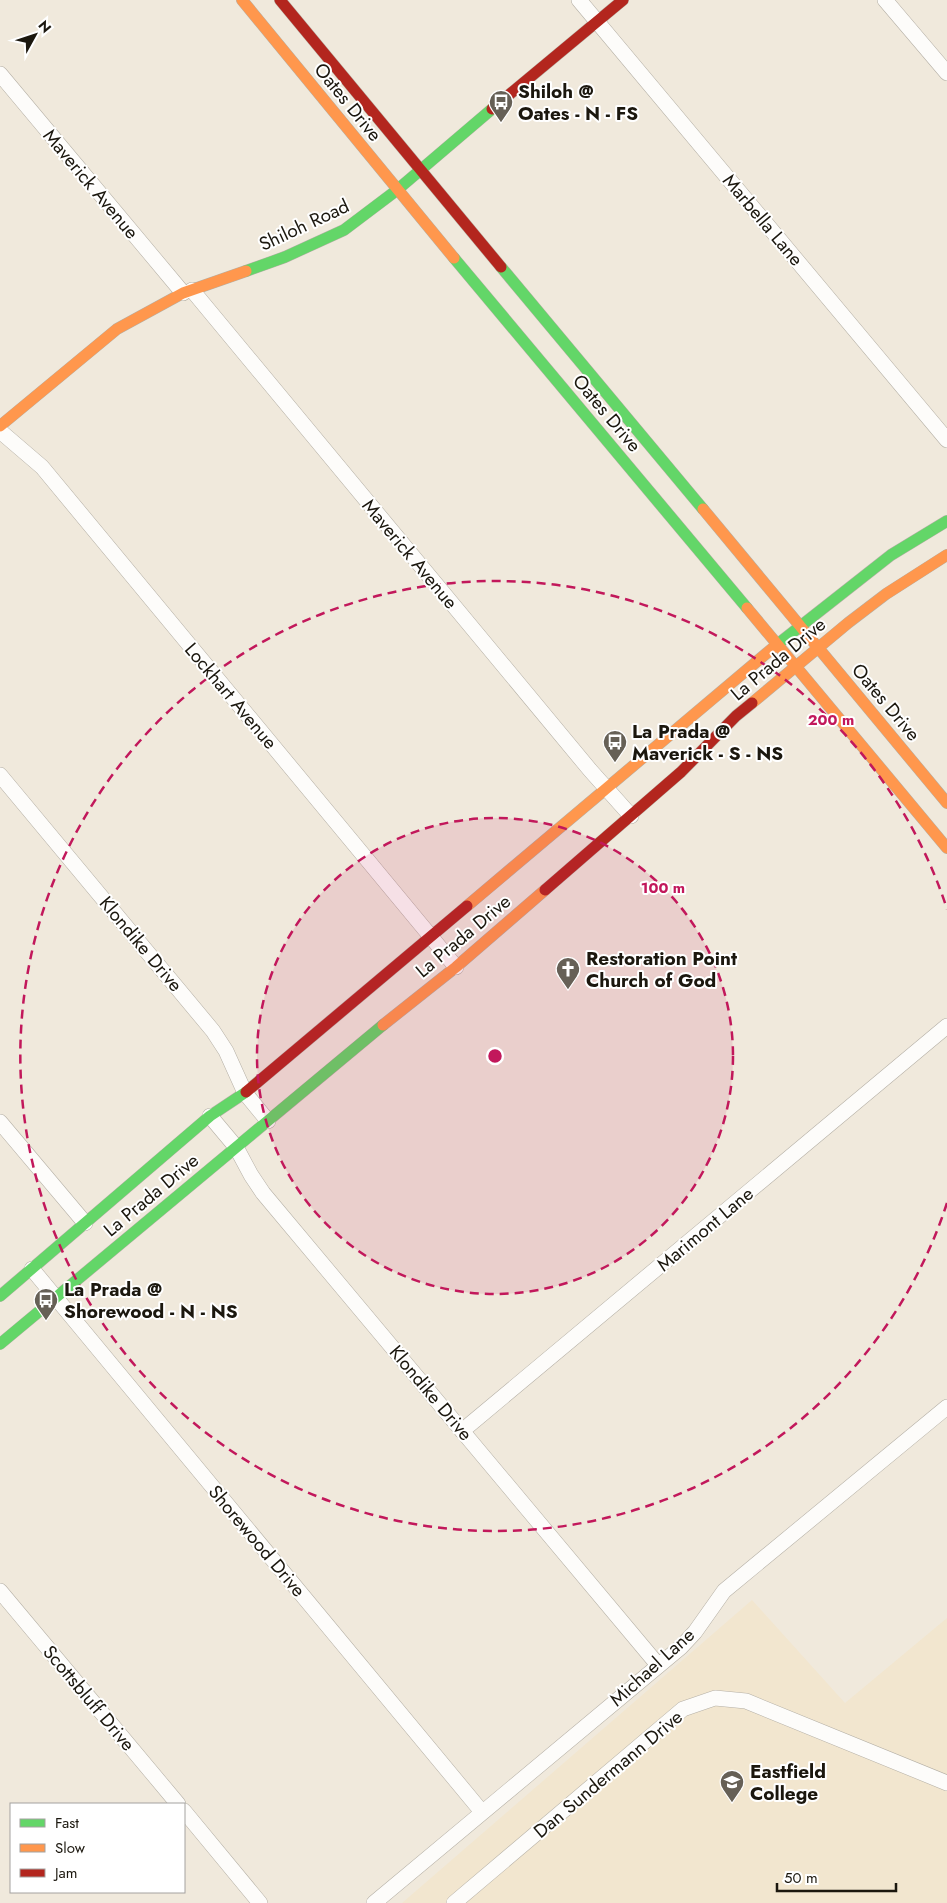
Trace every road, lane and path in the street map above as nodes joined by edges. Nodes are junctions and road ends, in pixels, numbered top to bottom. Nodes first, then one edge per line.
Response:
1 (242, 0) edge
2 (280, 0) edge
3 (579, 0) edge
4 (623, 0) edge
5 (885, 0) edge
6 (598, 22) junction
7 (947, 73) edge
8 (0, 74) edge
9 (420, 169) junction
10 (398, 190) junction
11 (187, 292) junction
12 (0, 426) edge
13 (0, 431) edge
14 (947, 440) edge
15 (947, 521) edge
16 (947, 555) edge
17 (800, 626) junction
18 (777, 644) junction
19 (818, 648) junction
20 (796, 666) junction
21 (0, 775) edge
22 (606, 788) junction
23 (947, 803) edge
24 (631, 816) junction
25 (947, 848) edge
26 (430, 936) junction
27 (456, 967) junction
28 (947, 1026) edge
29 (245, 1093) junction
30 (210, 1116) junction
31 (268, 1121) junction
32 (0, 1122) edge
33 (236, 1147) junction
34 (85, 1223) junction
35 (32, 1268) junction
36 (0, 1296) edge
37 (56, 1298) junction
38 (0, 1344) edge
39 (947, 1407) edge
40 (462, 1431) junction
41 (0, 1591) edge
42 (658, 1665) junction
43 (947, 1783) edge
44 (177, 1803) edge
45 (185, 1812) edge
46 (482, 1812) junction
47 (260, 1903) edge
48 (374, 1903) edge
49 (454, 1903) edge

1 - 10 main road, Oates Drive
2 - 9 main road, Oates Drive
3 - 6 street, Marbella Lane
4 - 6 main road, Shiloh Road
5 - 7 street
6 - 9 main road, Shiloh Road
6 - 14 street, Marbella Lane
8 - 11 street, Maverick Avenue
9 - 10 main road, Shiloh Road
9 - 17 main road, Oates Drive
10 - 11 main road, Shiloh Road
10 - 18 main road, Oates Drive
11 - 12 main road, Shiloh Road
11 - 22 street, Maverick Avenue
13 - 26 street, Lockhart Avenue
15 - 17 main road, La Prada Drive
16 - 19 main road, La Prada Drive
17 - 18 main road, La Prada Drive
17 - 19 main road, Oates Drive
18 - 20 main road, Oates Drive
18 - 22 main road, La Prada Drive
19 - 20 main road, La Prada Drive
19 - 23 main road, Oates Drive
20 - 24 main road, La Prada Drive
20 - 25 main road, Oates Drive
21 - 29 street, Klondike Drive
22 - 24 street, Maverick Avenue
22 - 26 main road, La Prada Drive
24 - 27 main road, La Prada Drive
26 - 27 street, Lockhart Avenue
26 - 29 main road, La Prada Drive
27 - 31 main road, La Prada Drive
28 - 40 street, Marimont Lane
29 - 30 main road, La Prada Drive
29 - 31 street, Klondike Drive
30 - 33 street, Klondike Drive
30 - 34 main road, La Prada Drive
31 - 33 main road, La Prada Drive
32 - 34 street
33 - 37 main road, La Prada Drive
33 - 40 street, Klondike Drive
34 - 35 main road, La Prada Drive
35 - 36 main road, La Prada Drive
35 - 37 street, Shorewood Drive
37 - 38 main road, La Prada Drive
37 - 46 street, Shorewood Drive
39 - 42 street, Michael Lane
40 - 42 street, Klondike Drive
41 - 44 street, Scottsbluff Drive
42 - 46 street, Michael Lane
43 - 49 street, Dan Sundermann Drive
45 - 47 street
46 - 48 street, Michael Lane

